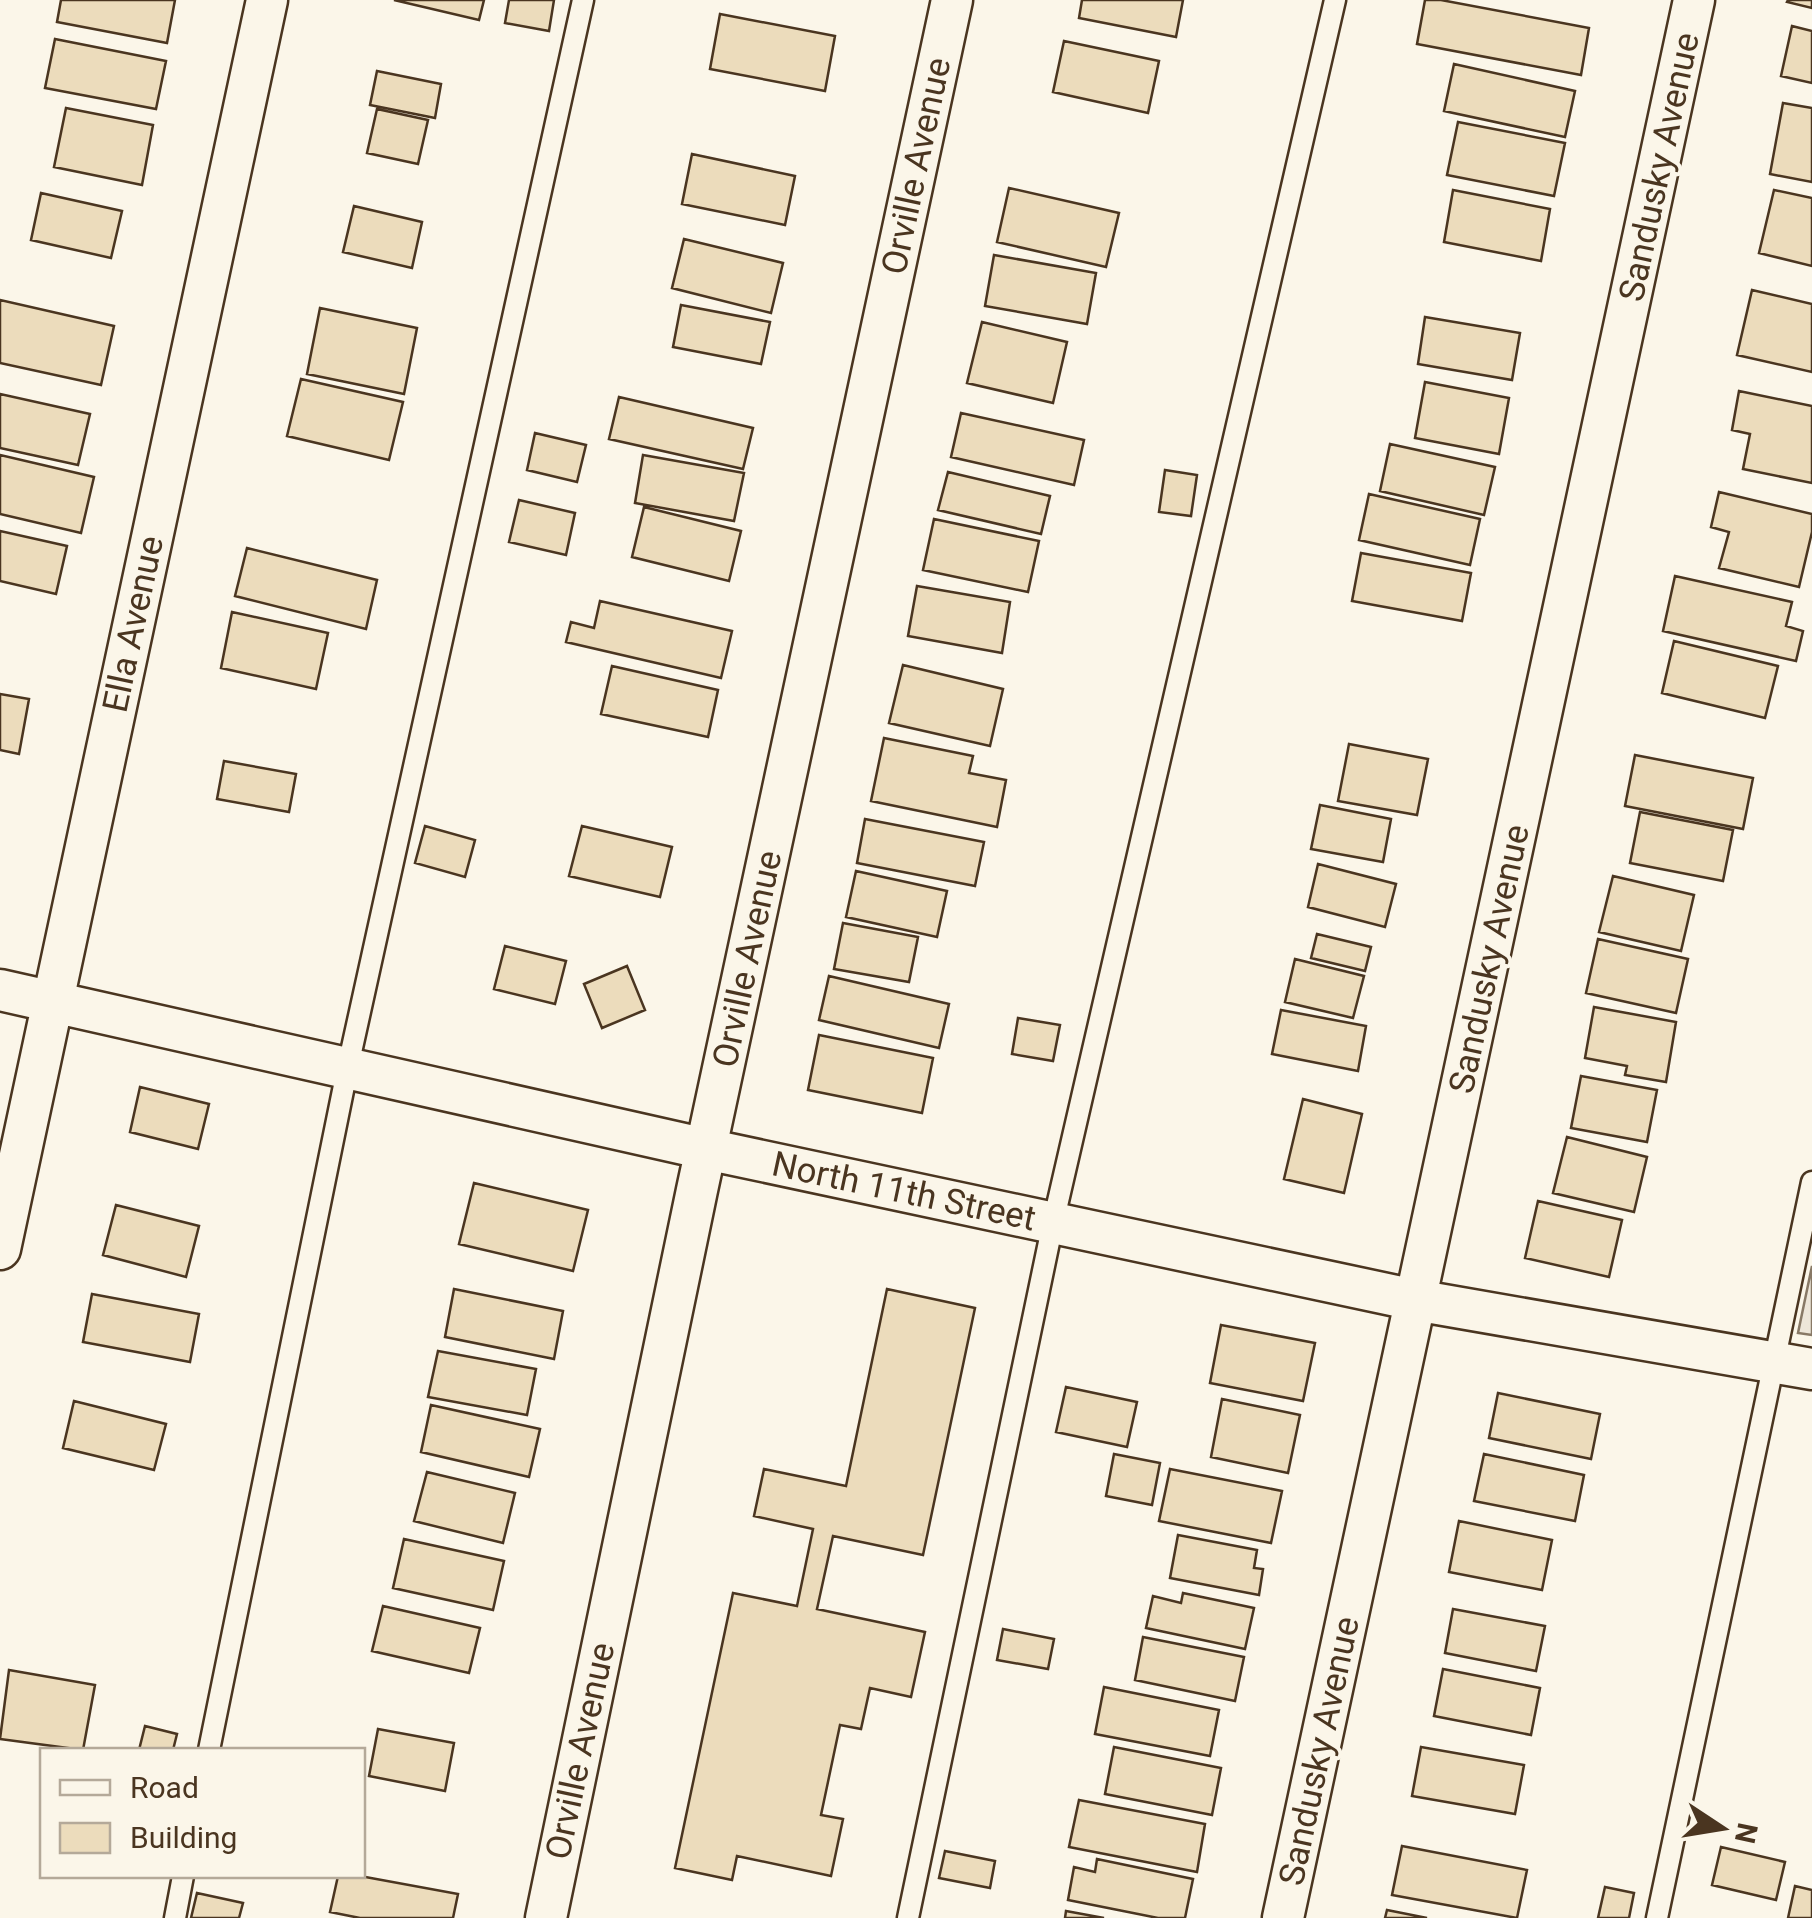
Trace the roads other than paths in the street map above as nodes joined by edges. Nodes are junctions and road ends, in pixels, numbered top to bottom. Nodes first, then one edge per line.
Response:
1 (267, 0) edge
2 (584, 0) edge
3 (952, 0) edge
4 (1335, 0) edge
5 (1694, 0) edge
6 (0, 990) edge
7 (52, 1002) junction
8 (348, 1066) junction
9 (706, 1149) junction
10 (1812, 1182) edge
11 (1053, 1223) junction
12 (0, 1249) edge
13 (1416, 1300) junction
14 (1793, 1365) edge
15 (209, 1748) edge
16 (184, 1878) edge
17 (175, 1918) edge
18 (546, 1918) edge
19 (908, 1918) edge
20 (1284, 1918) edge
21 (1657, 1918) edge

1 - 7 street, Ella Avenue
2 - 8 lane
3 - 9 street, Orville Avenue
4 - 11 lane
5 - 13 street, Sandusky Avenue
6 - 7 street, North 11th Street
7 - 8 street, North 11th Street
7 - 12 street, Ella Avenue
8 - 9 street, North 11th Street
8 - 15 lane
9 - 11 street, North 11th Street
9 - 18 street, Orville Avenue
10 - 14 lane
11 - 13 street, North 11th Street
11 - 19 lane
13 - 14 street, North 11th Street
13 - 20 street, Sandusky Avenue
14 - 21 lane
16 - 17 lane

